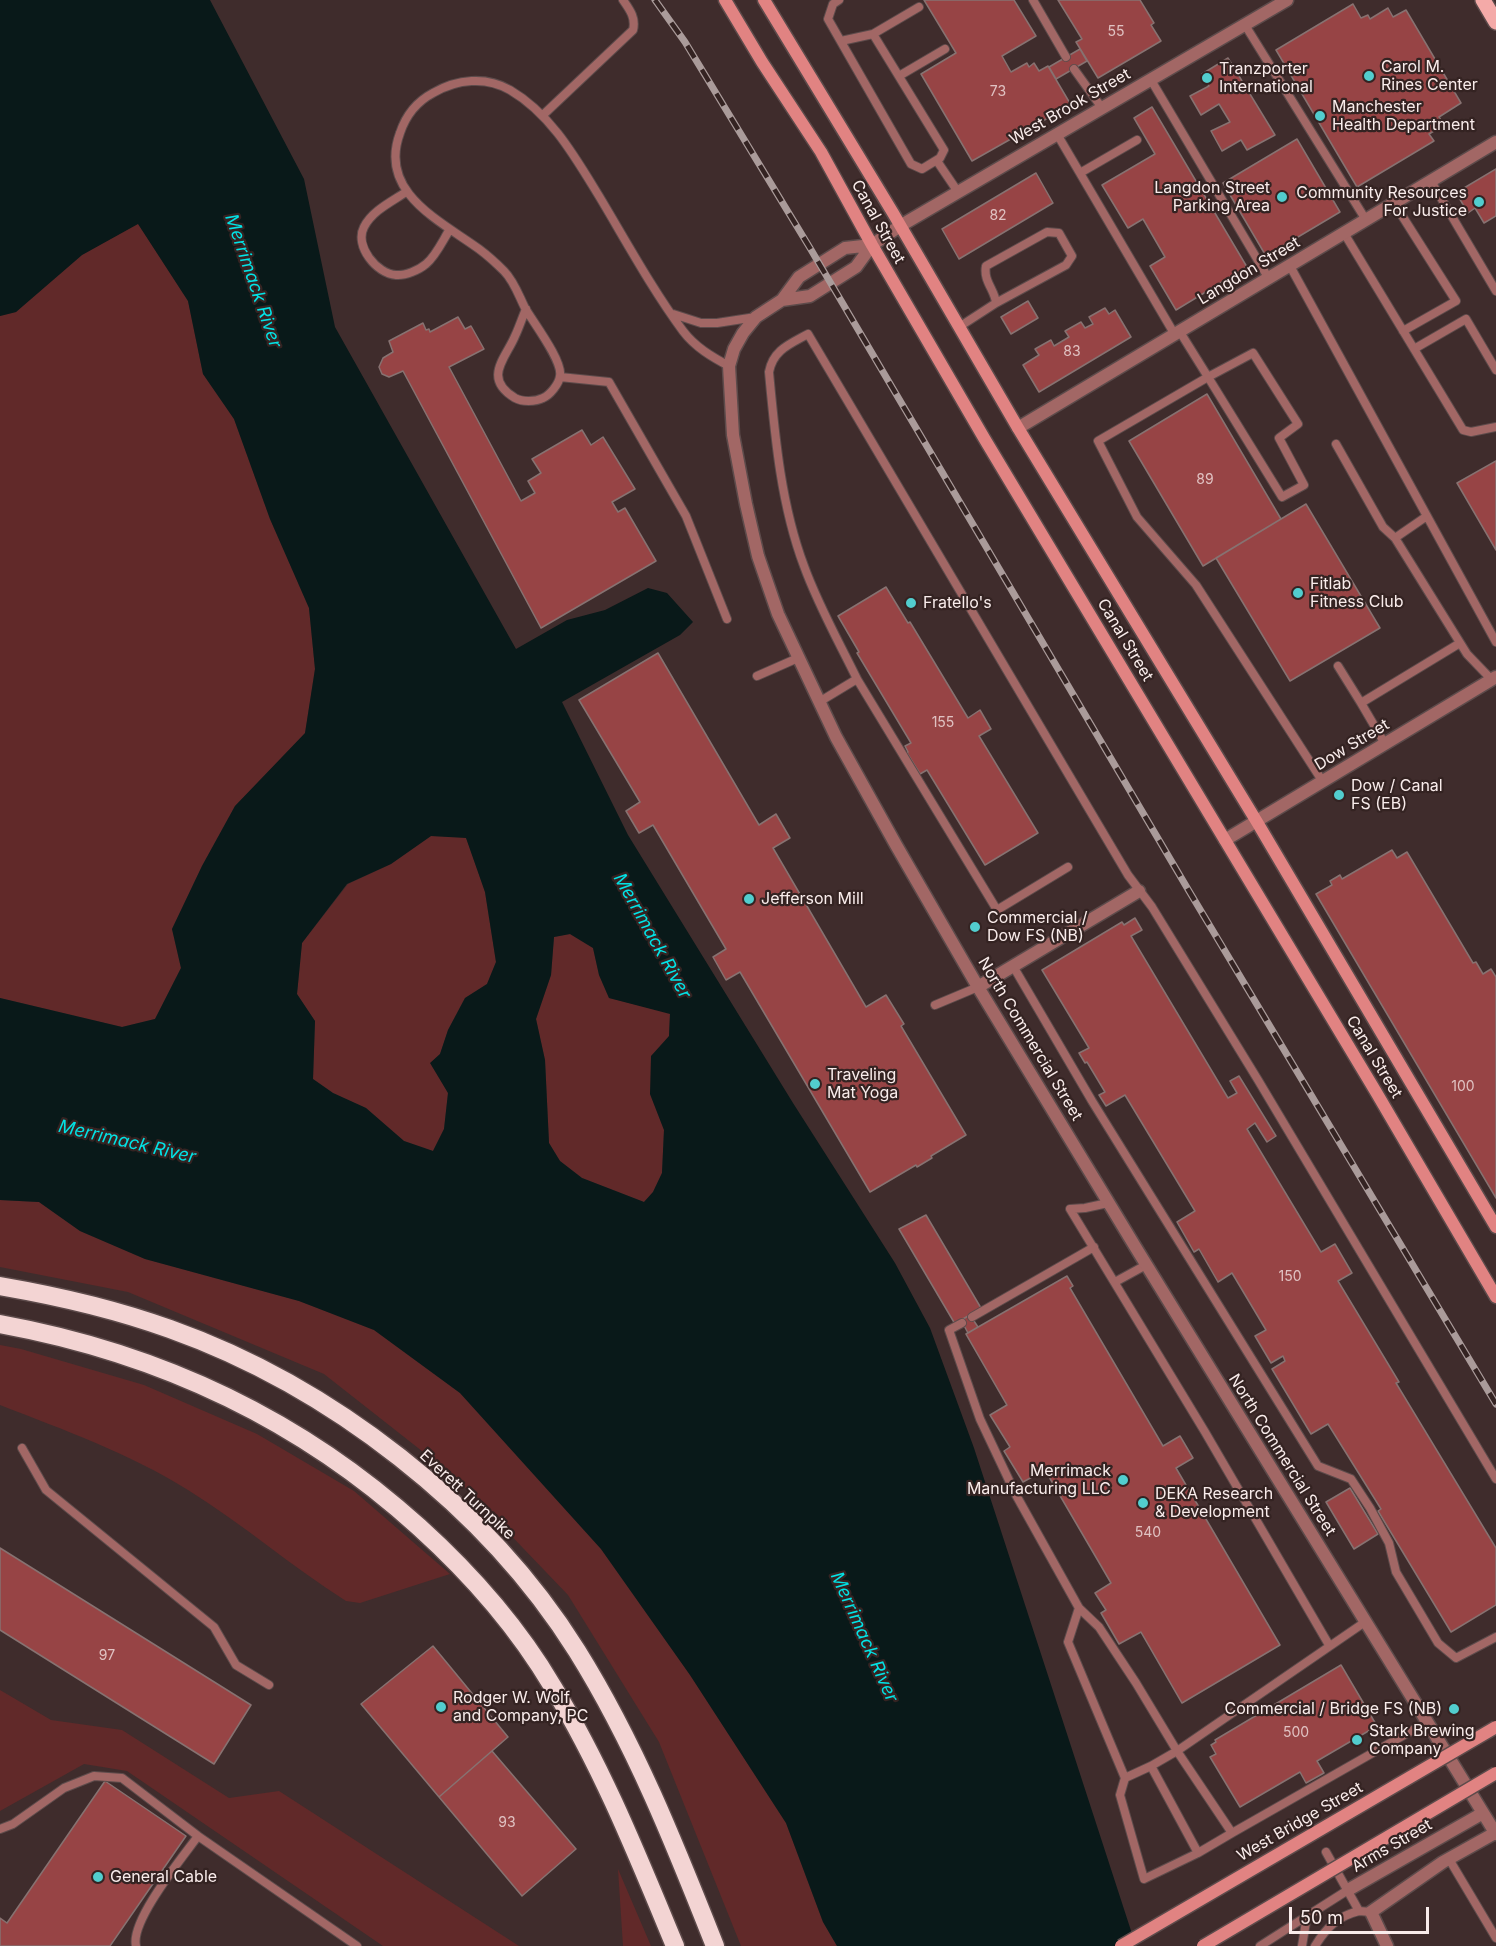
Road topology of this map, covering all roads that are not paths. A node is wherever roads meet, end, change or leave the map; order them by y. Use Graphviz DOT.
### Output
graph roads {
  1 [pos="623,0"];
  2 [pos="725,0"];
  3 [pos="764,0"];
  4 [pos="839,0"];
  5 [pos="1033,0"];
  6 [pos="1287,0"];
  7 [pos="1483,0"];
  8 [pos="1272,4"];
  9 [pos="919,7"];
  10 [pos="1496,22"];
  11 [pos="1245,25"];
  12 [pos="873,34"];
  13 [pos="841,41"];
  14 [pos="945,49"];
  15 [pos="1066,57"];
  16 [pos="1074,69"];
  17 [pos="898,76"];
  18 [pos="1151,80"];
  19 [pos="1102,108"];
  20 [pos="543,115"];
  21 [pos="1057,134"];
  22 [pos="1137,140"];
  23 [pos="1496,142"];
  24 [pos="937,160"];
  25 [pos="1080,173"];
  26 [pos="1431,181"];
  27 [pos="406,192"];
  28 [pos="958,192"];
  29 [pos="1394,203"];
  30 [pos="1366,220"];
  31 [pos="900,226"];
  32 [pos="450,229"];
  33 [pos="1344,233"];
  34 [pos="872,245"];
  35 [pos="1290,266"];
  36 [pos="1269,279"];
  37 [pos="1496,291"];
  38 [pos="782,300"];
  39 [pos="996,303"];
  40 [pos="526,309"];
  41 [pos="673,314"];
  42 [pos="756,316"];
  43 [pos="959,327"];
  44 [pos="1403,332"];
  45 [pos="1177,333"];
  46 [pos="1414,350"];
  47 [pos="729,366"];
  48 [pos="1496,370"];
  49 [pos="560,377"];
  50 [pos="1208,378"];
  51 [pos="1496,427"];
  52 [pos="1018,428"];
  53 [pos="1336,444"];
  54 [pos="1427,516"];
  55 [pos="1395,538"];
  56 [pos="727,619"];
  57 [pos="1496,642"];
  58 [pos="1461,644"];
  59 [pos="798,658"];
  60 [pos="1338,666"];
  61 [pos="757,676"];
  62 [pos="1494,678"];
  63 [pos="857,679"];
  64 [pos="819,702"];
  65 [pos="1361,703"];
  66 [pos="1385,744"];
  67 [pos="1323,782"];
  68 [pos="1257,822"];
  69 [pos="1225,840"];
  70 [pos="1068,867"];
  71 [pos="1139,891"];
  72 [pos="1013,966"];
  73 [pos="978,987"];
  74 [pos="935,1005"];
  75 [pos="1108,1203"];
  76 [pos="1496,1227"];
  77 [pos="1094,1247"];
  78 [pos="1146,1265"];
  79 [pos="1115,1282"];
  80 [pos="0,1286"];
  81 [pos="1496,1297"];
  82 [pos="972,1317"];
  83 [pos="962,1323"];
  84 [pos="0,1324"];
  85 [pos="22,1448"];
  86 [pos="1496,1479"];
  87 [pos="1079,1608"];
  88 [pos="1365,1622"];
  89 [pos="1496,1636"];
  90 [pos="1329,1645"];
  91 [pos="269,1685"];
  92 [pos="1430,1727"];
  93 [pos="1496,1727"];
  94 [pos="1177,1751"];
  95 [pos="1151,1766"];
  96 [pos="1496,1773"];
  97 [pos="1125,1778"];
  98 [pos="1483,1814"];
  99 [pos="0,1829"];
  100 [pos="1232,1833"];
  101 [pos="1496,1834"];
  102 [pos="198,1836"];
  103 [pos="1326,1851"];
  104 [pos="1198,1853"];
  105 [pos="1449,1859"];
  106 [pos="1348,1890"];
  107 [pos="1365,1911"];
  108 [pos="1307,1916"];
  109 [pos="1496,1938"];
  110 [pos="136,1946"];
  111 [pos="357,1946"];
  112 [pos="675,1946"];
  113 [pos="715,1946"];
  114 [pos="1121,1946"];
  115 [pos="1203,1946"];
  116 [pos="1260,1946"];
  117 [pos="1302,1946"];
  118 [pos="1314,1946"];
  119 [pos="1387,1946"];
  1 -- 20 [label="lane"];
  2 -- 34 [label="street, Canal Street"];
  3 -- 31 [label="street, Canal Street"];
  4 -- 13 [label="lane"];
  5 -- 15 [label="lane"];
  6 -- 8 [label="street, West Brook Street"];
  7 -- 10 [label="main road"];
  8 -- 11 [label="street, West Brook Street"];
  9 -- 12 [label="lane"];
  11 -- 18 [label="street, West Brook Street"];
  11 -- 30 [label="lane"];
  12 -- 13 [label="lane"];
  12 -- 17 [label="lane"];
  13 -- 24 [label="lane"];
  14 -- 17 [label="lane"];
  16 -- 19 [label="lane"];
  17 -- 24 [label="lane"];
  18 -- 19 [label="street, West Brook Street"];
  18 -- 36 [label="lane"];
  19 -- 21 [label="street, West Brook Street"];
  20 -- 27 [label="lane"];
  20 -- 41 [label="lane"];
  21 -- 25 [label="lane"];
  21 -- 28 [label="street, West Brook Street"];
  22 -- 25 [label="lane"];
  23 -- 26 [label="street, Langdon Street"];
  24 -- 28 [label="lane"];
  25 -- 45 [label="lane"];
  26 -- 29 [label="street, Langdon Street"];
  26 -- 37 [label="lane"];
  27 -- 32 [label="lane"];
  27 -- 32 [label="lane"];
  28 -- 31 [label="street, West Brook Street"];
  29 -- 30 [label="street, Langdon Street"];
  29 -- 44 [label="lane"];
  30 -- 33 [label="street, Langdon Street"];
  31 -- 34 [label="street, West Brook Street"];
  31 -- 43 [label="street, Canal Street"];
  32 -- 40 [label="lane"];
  33 -- 35 [label="street, Langdon Street"];
  33 -- 44 [label="lane"];
  34 -- 38 [label="street, North Commercial Street"];
  34 -- 38 [label="street, North Commercial Street"];
  34 -- 69 [label="street, Canal Street"];
  35 -- 36 [label="street, Langdon Street"];
  35 -- 54 [label="lane"];
  36 -- 45 [label="street, Langdon Street"];
  38 -- 42 [label="street, North Commercial Street"];
  39 -- 39 [label="lane"];
  39 -- 43 [label="lane"];
  40 -- 49 [label="lane"];
  40 -- 49 [label="lane"];
  41 -- 42 [label="lane"];
  41 -- 47 [label="lane"];
  42 -- 47 [label="street, North Commercial Street"];
  43 -- 52 [label="street, Canal Street"];
  44 -- 46 [label="lane"];
  45 -- 50 [label="lane"];
  45 -- 52 [label="street, Langdon Street"];
  46 -- 48 [label="lane"];
  46 -- 51 [label="lane"];
  47 -- 59 [label="street, North Commercial Street"];
  49 -- 56 [label="lane"];
  50 -- 50 [label="lane"];
  50 -- 67 [label="lane"];
  52 -- 68 [label="street, Canal Street"];
  53 -- 55 [label="lane"];
  54 -- 55 [label="lane"];
  54 -- 57 [label="lane"];
  55 -- 58 [label="lane"];
  58 -- 62 [label="lane"];
  58 -- 65 [label="lane"];
  59 -- 61 [label="lane"];
  59 -- 64 [label="street, North Commercial Street"];
  60 -- 65 [label="lane"];
  62 -- 66 [label="street, Dow Street"];
  63 -- 64 [label="lane"];
  63 -- 70 [label="lane"];
  63 -- 71 [label="lane"];
  64 -- 73 [label="street, North Commercial Street"];
  65 -- 66 [label="lane"];
  66 -- 67 [label="street, Dow Street"];
  67 -- 68 [label="street, Dow Street"];
  68 -- 69 [label="street, Dow Street"];
  68 -- 76 [label="street, Canal Street"];
  69 -- 81 [label="street, Canal Street"];
  71 -- 72 [label="street"];
  71 -- 86 [label="lane"];
  72 -- 73 [label="street"];
  72 -- 89 [label="lane"];
  73 -- 74 [label="lane"];
  73 -- 75 [label="street, North Commercial Street"];
  75 -- 77 [label="lane"];
  75 -- 78 [label="street, North Commercial Street"];
  77 -- 79 [label="lane"];
  77 -- 82 [label="lane"];
  78 -- 79 [label="lane"];
  78 -- 88 [label="street, North Commercial Street"];
  79 -- 90 [label="lane"];
  80 -- 113 [label="highway, Everett Turnpike"];
  83 -- 87 [label="lane"];
  84 -- 112 [label="highway"];
  85 -- 91 [label="lane"];
  87 -- 94 [label="lane"];
  87 -- 97 [label="lane"];
  88 -- 90 [label="lane"];
  88 -- 92 [label="street, North Commercial Street"];
  90 -- 94 [label="lane"];
  92 -- 98 [label="street, North Commercial Street"];
  92 -- 100 [label="lane"];
  93 -- 114 [label="street, West Bridge Street, bridge"];
  94 -- 95 [label="lane"];
  94 -- 100 [label="lane"];
  95 -- 97 [label="lane"];
  95 -- 104 [label="lane"];
  96 -- 115 [label="street, bridge"];
  97 -- 104 [label="lane"];
  98 -- 101 [label="street, North Commercial Street"];
  98 -- 106 [label="street, Arms Street"];
  99 -- 102 [label="lane"];
  100 -- 104 [label="lane"];
  101 -- 105 [label="street"];
  102 -- 110 [label="lane"];
  102 -- 111 [label="lane"];
  103 -- 106 [label="lane"];
  105 -- 107 [label="street"];
  105 -- 109 [label="lane"];
  106 -- 107 [label="lane, Arms Street"];
  106 -- 108 [label="lane"];
  107 -- 118 [label="lane"];
  107 -- 119 [label="street, Arms Street"];
  108 -- 116 [label="lane"];
  108 -- 117 [label="lane"];
}
